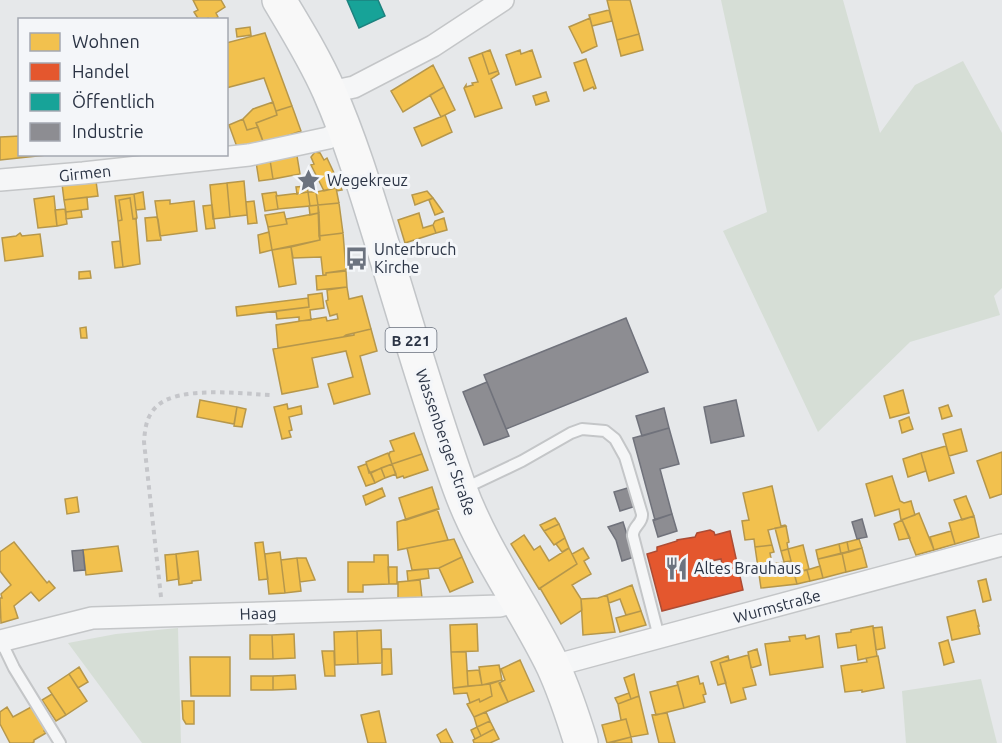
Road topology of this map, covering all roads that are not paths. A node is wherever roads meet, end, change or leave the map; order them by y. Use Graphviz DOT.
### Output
graph roads {
  1 [pos="279,0"];
  2 [pos="503,0"];
  3 [pos="330,92"];
  4 [pos="344,129"];
  5 [pos="0,180"];
  6 [pos="460,490"];
  7 [pos="1002,545"];
  8 [pos="517,601"];
  9 [pos="659,637"];
  10 [pos="0,641"];
  11 [pos="553,666"];
  12 [pos="60,743"];
  13 [pos="580,743"];
  1 -- 3 [label="main road, Wassenberger Straße / B 221"];
  2 -- 3 [label="street"];
  3 -- 4 [label="main road, Wassenberger Straße / B 221"];
  4 -- 5 [label="street, Girmen"];
  4 -- 6 [label="main road, Wassenberger Straße / B 221"];
  6 -- 8 [label="main road, Wassenberger Straße / B 221"];
  6 -- 9 [label="lane"];
  7 -- 9 [label="street, Wurmstraße"];
  8 -- 10 [label="street, Haag"];
  8 -- 11 [label="main road, Wassenberger Straße / B 221"];
  9 -- 11 [label="street, Wurmstraße"];
  10 -- 12 [label="lane"];
  11 -- 13 [label="main road, Wassenberger Straße / B 221"];
}
